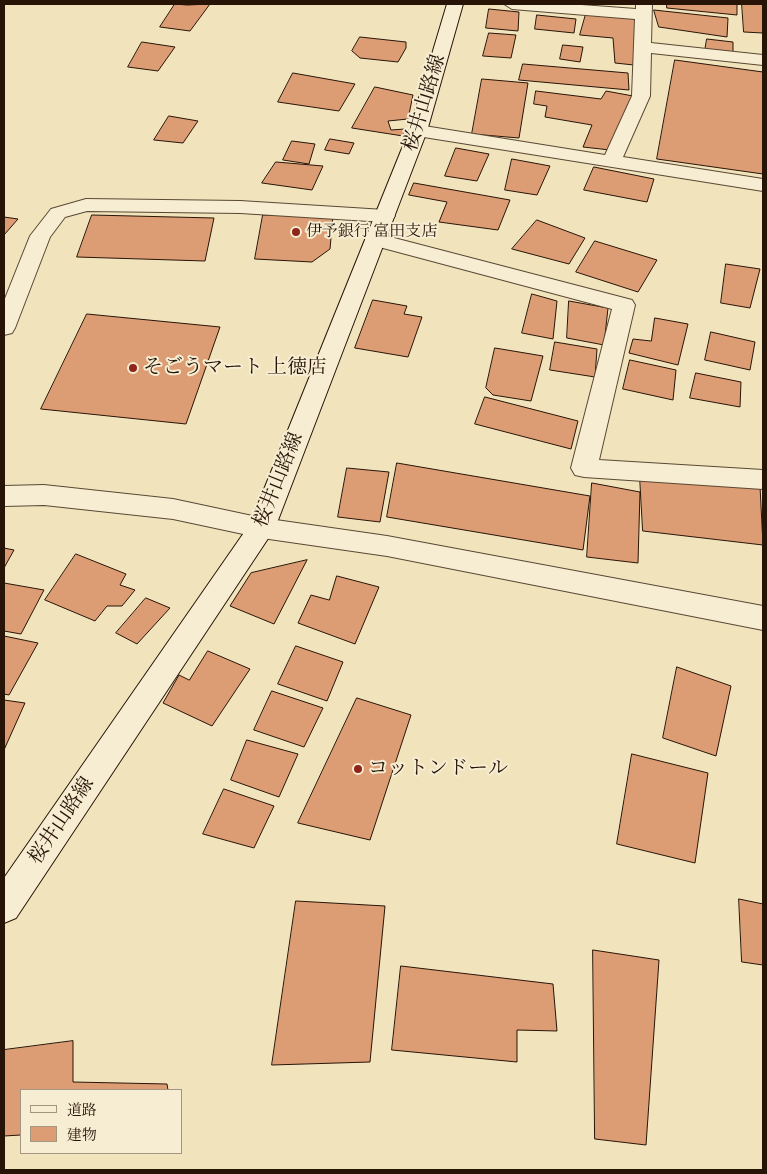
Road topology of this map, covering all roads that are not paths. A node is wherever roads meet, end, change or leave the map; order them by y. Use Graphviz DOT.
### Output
graph roads {
  1 [pos="455,4"];
  2 [pos="512,4"];
  3 [pos="643,10"];
  4 [pos="642,47"];
  5 [pos="763,60"];
  6 [pos="418,131"];
  7 [pos="612,161"];
  8 [pos="763,185"];
  9 [pos="380,227"];
  10 [pos="4,328"];
  11 [pos="763,480"];
  12 [pos="4,496"];
  13 [pos="262,528"];
  14 [pos="763,618"];
  15 [pos="4,906"];
  1 -- 6 [label="street, 桜井山路線"];
  2 -- 3 [label="street"];
  3 -- 4 [label="street"];
  4 -- 5 [label="street"];
  4 -- 7 [label="street"];
  6 -- 7 [label="street"];
  6 -- 9 [label="street, 桜井山路線"];
  7 -- 8 [label="street"];
  9 -- 10 [label="street"];
  9 -- 11 [label="street"];
  9 -- 13 [label="street, 桜井山路線"];
  12 -- 13 [label="street"];
  13 -- 14 [label="street"];
  13 -- 15 [label="street, 桜井山路線"];
}
